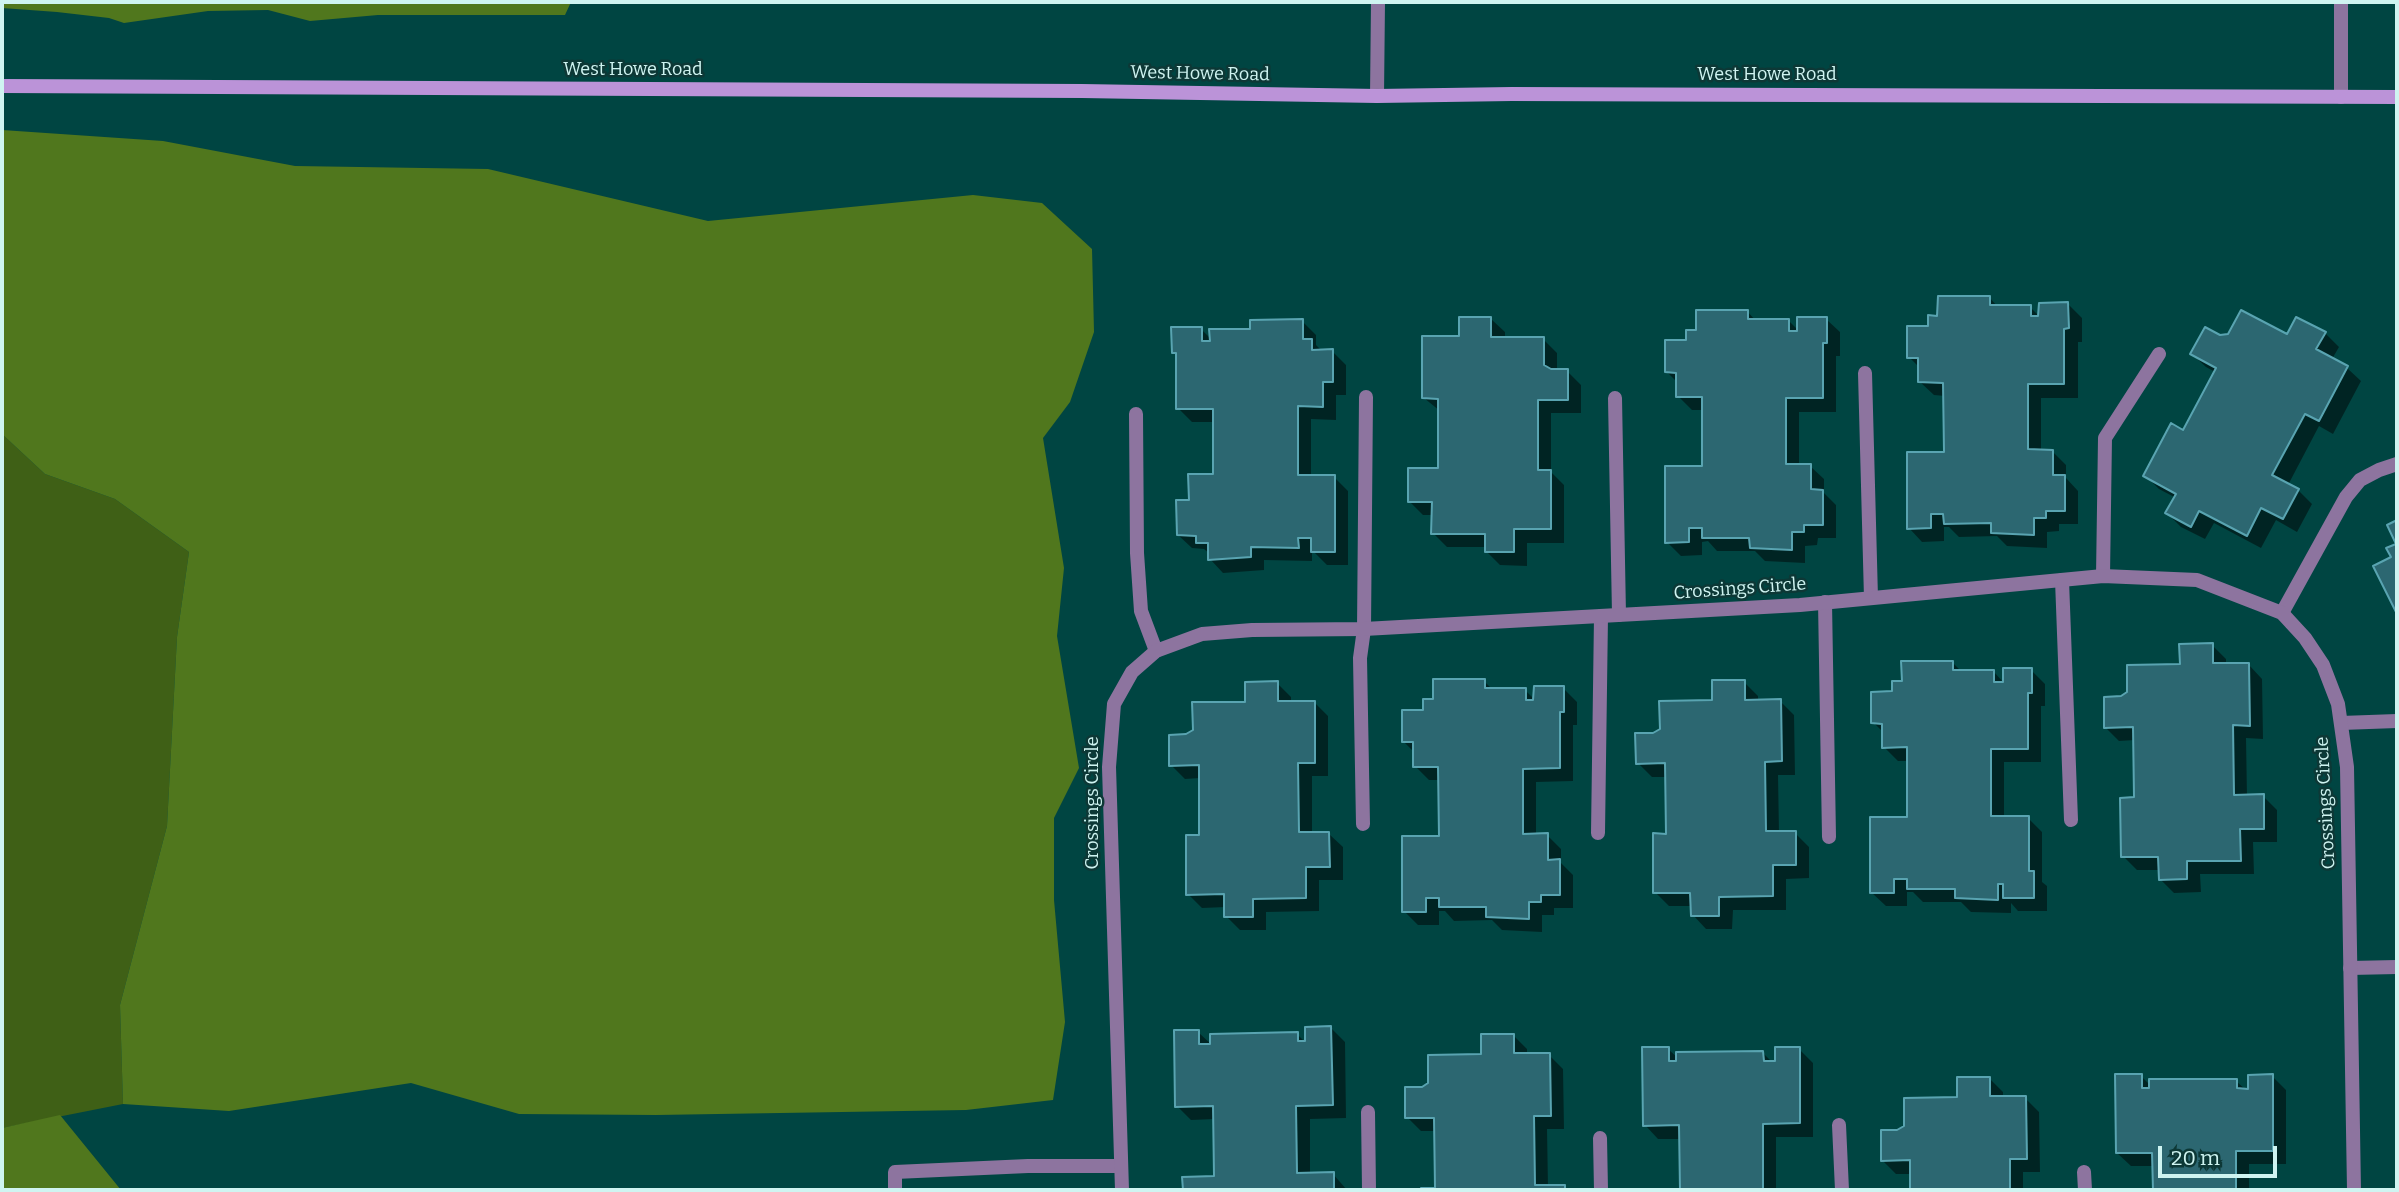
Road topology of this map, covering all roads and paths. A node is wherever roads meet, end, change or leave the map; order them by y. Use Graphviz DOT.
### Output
graph roads {
  1 [pos="1378,2"];
  2 [pos="2341,2"];
  3 [pos="2,86"];
  4 [pos="1377,96"];
  5 [pos="2341,97"];
  6 [pos="2397,97"];
  7 [pos="2159,355"];
  8 [pos="1865,373"];
  9 [pos="1366,397"];
  10 [pos="1615,398"];
  11 [pos="1136,414"];
  12 [pos="2397,464"];
  13 [pos="2103,576"];
  14 [pos="2062,580"];
  15 [pos="1871,597"];
  16 [pos="1825,602"];
  17 [pos="2282,613"];
  18 [pos="1619,615"];
  19 [pos="1601,616"];
  20 [pos="1364,629"];
  21 [pos="1156,651"];
  22 [pos="2397,721"];
  23 [pos="2341,723"];
  24 [pos="2071,820"];
  25 [pos="1363,824"];
  26 [pos="1598,833"];
  27 [pos="1829,837"];
  28 [pos="2397,967"];
  29 [pos="2350,968"];
  30 [pos="1368,1112"];
  31 [pos="1839,1125"];
  32 [pos="1600,1138"];
  33 [pos="1121,1166"];
  34 [pos="2084,1172"];
  35 [pos="895,1190"];
  36 [pos="1122,1190"];
  37 [pos="1369,1190"];
  38 [pos="1601,1190"];
  39 [pos="1842,1190"];
  40 [pos="2085,1190"];
  41 [pos="2354,1190"];
  1 -- 4 [label="street"];
  2 -- 5 [label="street"];
  3 -- 4 [label="main road, West Howe Road"];
  4 -- 5 [label="main road, West Howe Road"];
  5 -- 6 [label="main road, West Howe Road"];
  7 -- 13 [label="street"];
  8 -- 15 [label="street"];
  9 -- 20 [label="street"];
  10 -- 18 [label="street"];
  11 -- 21 [label="street"];
  12 -- 17 [label="street"];
  13 -- 14 [label="street, Crossings Circle"];
  13 -- 17 [label="street, Crossings Circle"];
  14 -- 15 [label="street, Crossings Circle"];
  14 -- 24 [label="street"];
  15 -- 16 [label="street, Crossings Circle"];
  16 -- 18 [label="street, Crossings Circle"];
  16 -- 27 [label="street"];
  17 -- 23 [label="street, Crossings Circle"];
  18 -- 19 [label="street, Crossings Circle"];
  19 -- 20 [label="street, Crossings Circle"];
  19 -- 26 [label="street"];
  20 -- 21 [label="street, Crossings Circle"];
  20 -- 25 [label="street"];
  21 -- 33 [label="street, Crossings Circle"];
  22 -- 23 [label="street"];
  23 -- 29 [label="street, Crossings Circle"];
  28 -- 29 [label="street"];
  29 -- 41 [label="street, Crossings Circle"];
  30 -- 37 [label="street"];
  31 -- 39 [label="street"];
  32 -- 38 [label="street"];
  33 -- 35 [label="street"];
  33 -- 36 [label="street, Crossings Circle"];
  34 -- 40 [label="street"];
}
